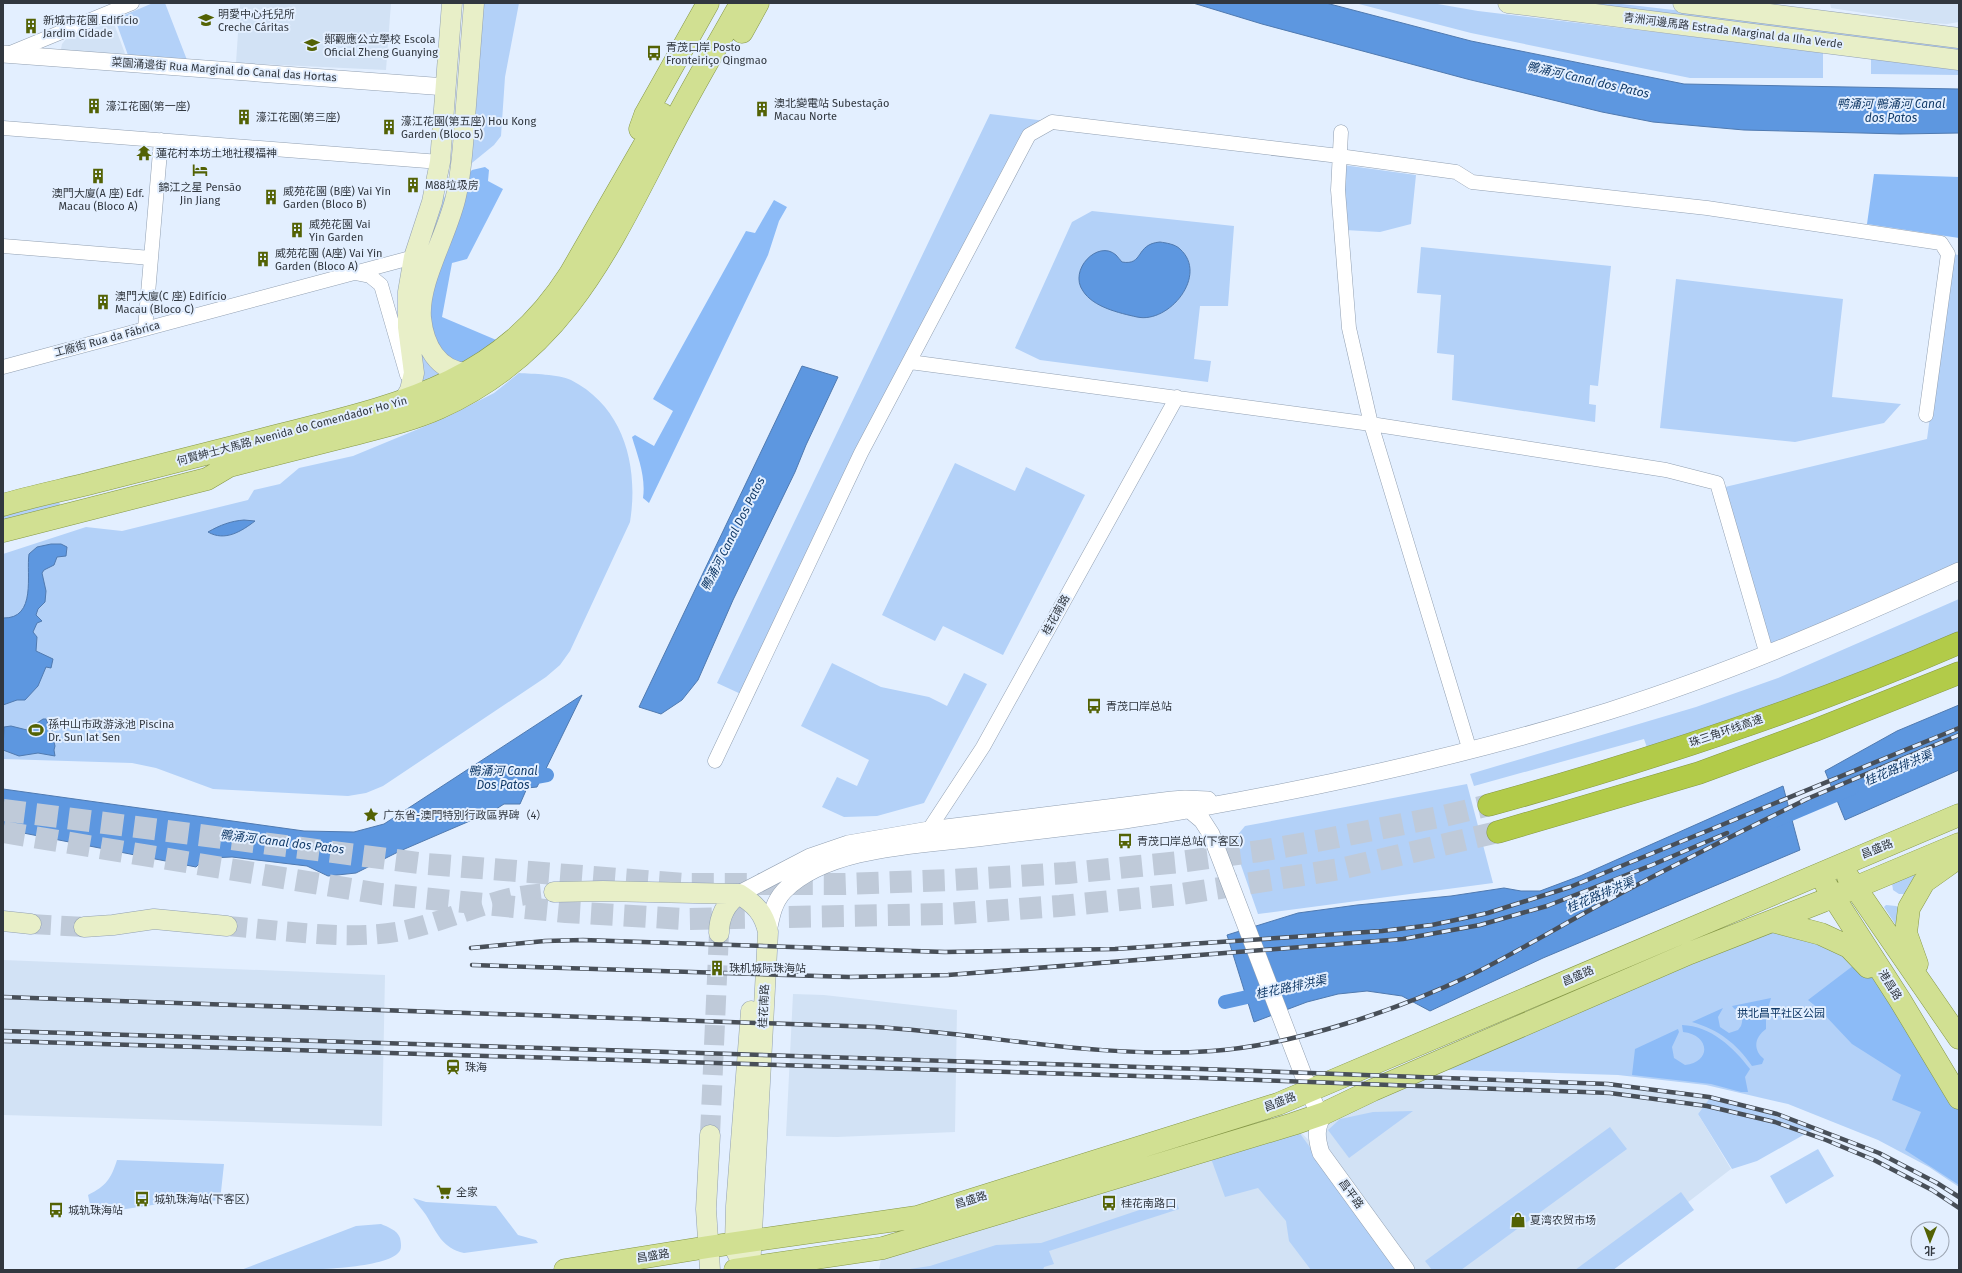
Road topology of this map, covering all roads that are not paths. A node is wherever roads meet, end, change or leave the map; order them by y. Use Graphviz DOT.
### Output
graph roads {
  1 [pos="132,3"];
  2 [pos="452,3"];
  3 [pos="466,3"];
  4 [pos="474,3"];
  5 [pos="708,3"];
  6 [pos="725,3"];
  7 [pos="741,3"];
  8 [pos="758,3"];
  9 [pos="1508,3"];
  10 [pos="1683,3"];
  11 [pos="1959,38"];
  12 [pos="5,54"];
  13 [pos="1959,60"];
  14 [pos="446,87"];
  15 [pos="670,116"];
  16 [pos="3,128"];
  17 [pos="1341,132"];
  18 [pos="161,140"];
  19 [pos="1339,156"];
  20 [pos="440,162"];
  21 [pos="623,202"];
  22 [pos="454,207"];
  23 [pos="3,246"];
  24 [pos="414,257"];
  25 [pos="151,258"];
  26 [pos="350,274"];
  27 [pos="145,329"];
  28 [pos="910,362"];
  29 [pos="3,367"];
  30 [pos="466,373"];
  31 [pos="407,396"];
  32 [pos="1177,397"];
  33 [pos="1926,415"];
  34 [pos="1371,424"];
  35 [pos="229,466"];
  36 [pos="4,509"];
  37 [pos="71,513"];
  38 [pos="3,531"];
  39 [pos="3,537"];
  40 [pos="1959,571"];
  41 [pos="1959,643"];
  42 [pos="1767,655"];
  43 [pos="1959,673"];
  44 [pos="1470,751"];
  45 [pos="715,761"];
  46 [pos="1232,802"];
  47 [pos="1188,805"];
  48 [pos="1489,805"];
  49 [pos="1959,815"];
  50 [pos="929,830"];
  51 [pos="1498,832"];
  52 [pos="1211,834"];
  53 [pos="1959,844"];
  54 [pos="918,845"];
  55 [pos="1959,857"];
  56 [pos="1839,865"];
  57 [pos="1818,874"];
  58 [pos="1855,888"];
  59 [pos="554,892"];
  60 [pos="700,893"];
  61 [pos="739,894"];
  62 [pos="1834,897"];
  63 [pos="3,921"];
  64 [pos="1772,921"];
  65 [pos="31,924"];
  66 [pos="227,926"];
  67 [pos="84,928"];
  68 [pos="768,932"];
  69 [pos="1924,986"];
  70 [pos="1900,1000"];
  71 [pos="1959,1038"];
  72 [pos="1299,1064"];
  73 [pos="1959,1098"];
  74 [pos="1286,1100"];
  75 [pos="1314,1105"];
  76 [pos="1272,1130"];
  77 [pos="710,1136"];
  78 [pos="1321,1153"];
  79 [pos="744,1242"];
  80 [pos="708,1247"];
  81 [pos="745,1269"];
  82 [pos="565,1270"];
  83 [pos="710,1270"];
  84 [pos="1406,1270"];
  1 -- 12 [label="street"];
  2 -- 14 [label="main road"];
  3 -- 14 [label="main road"];
  4 -- 22 [label="main road"];
  5 -- 21 [label="main road, 何賢紳士大馬路 Avenida do Comendador Ho Yin"];
  6 -- 15 [label="main road"];
  7 -- 15 [label="main road"];
  8 -- 21 [label="main road, 何賢紳士大馬路 Avenida do Comendador Ho Yin"];
  9 -- 13 [label="main road, 青洲河邊馬路 Estrada Marginal da Ilha Verde"];
  10 -- 11 [label="main road, 青洲河邊馬路 Estrada Marginal da Ilha Verde"];
  12 -- 14 [label="street, 菜園涌邊街 Rua Marginal do Canal das Hortas"];
  14 -- 20 [label="main road"];
  15 -- 21 [label="main road, 何賢紳士大馬路 Avenida do Comendador Ho Yin"];
  16 -- 18 [label="street"];
  17 -- 19 [label="street"];
  18 -- 20 [label="street"];
  18 -- 25 [label="street"];
  19 -- 28 [label="street"];
  19 -- 33 [label="street"];
  19 -- 34 [label="street"];
  20 -- 22 [label="main road"];
  20 -- 24 [label="main road"];
  21 -- 30 [label="main road, 何賢紳士大馬路 Avenida do Comendador Ho Yin"];
  21 -- 35 [label="main road, 何賢紳士大馬路 Avenida do Comendador Ho Yin"];
  22 -- 30 [label="main road"];
  23 -- 25 [label="street"];
  24 -- 26 [label="street, 工廠街 Rua da Fábrica"];
  24 -- 31 [label="main road"];
  25 -- 27 [label="street"];
  26 -- 27 [label="street, 工廠街 Rua da Fábrica"];
  26 -- 31 [label="street, 工廠街 Rua da Fábrica"];
  27 -- 29 [label="street, 工廠街 Rua da Fábrica"];
  28 -- 32 [label="street"];
  28 -- 45 [label="street"];
  30 -- 31 [label="main road, 何賢紳士大馬路 Avenida do Comendador Ho Yin"];
  31 -- 36 [label="main road, 何賢紳士大馬路 Avenida do Comendador Ho Yin"];
  32 -- 34 [label="street"];
  32 -- 50 [label="street, 桂花南路"];
  34 -- 42 [label="street"];
  34 -- 44 [label="street"];
  35 -- 36 [label="main road"];
  35 -- 37 [label="main road, 何賢紳士大馬路 Avenida do Comendador Ho Yin"];
  37 -- 38 [label="main road, 何賢紳士大馬路 Avenida do Comendador Ho Yin"];
  37 -- 39 [label="main road"];
  40 -- 42 [label="street"];
  41 -- 48 [label="highway, 珠三角环线高速"];
  42 -- 44 [label="street"];
  43 -- 51 [label="highway"];
  44 -- 46 [label="street"];
  46 -- 47 [label="street"];
  46 -- 52 [label="street"];
  47 -- 50 [label="street"];
  47 -- 52 [label="street"];
  47 -- 54 [label="street, 桂花南路"];
  49 -- 56 [label="main road, 昌盛路"];
  50 -- 54 [label="street, 桂花南路"];
  50 -- 61 [label="street"];
  52 -- 72 [label="street"];
  53 -- 58 [label="main road, 昌盛路"];
  54 -- 68 [label="street, 桂花南路"];
  55 -- 69 [label="main road"];
  56 -- 57 [label="main road, 昌盛路"];
  56 -- 58 [label="main road"];
  57 -- 62 [label="main road, 港昌路"];
  57 -- 75 [label="main road, 昌盛路"];
  58 -- 62 [label="main road, 昌盛路"];
  58 -- 69 [label="main road"];
  59 -- 60 [label="main road"];
  60 -- 61 [label="main road"];
  60 -- 61 [label="main road"];
  61 -- 68 [label="main road"];
  61 -- 79 [label="main road"];
  62 -- 64 [label="main road, 昌盛路"];
  62 -- 70 [label="main road, 港昌路"];
  63 -- 65 [label="main road"];
  64 -- 70 [label="main road"];
  64 -- 75 [label="main road, 昌盛路"];
  66 -- 67 [label="main road"];
  68 -- 79 [label="main road, 桂花南路"];
  69 -- 71 [label="main road"];
  70 -- 73 [label="main road, 港昌路"];
  72 -- 74 [label="street"];
  72 -- 75 [label="street"];
  74 -- 75 [label="main road, 昌盛路"];
  74 -- 79 [label="main road, 昌盛路"];
  75 -- 76 [label="main road, 昌盛路"];
  75 -- 78 [label="street, 昌平路"];
  76 -- 78 [label="street"];
  76 -- 81 [label="main road, 昌盛路"];
  77 -- 80 [label="main road"];
  78 -- 84 [label="street, 昌平路"];
  79 -- 80 [label="main road, 昌盛路"];
  79 -- 81 [label="main road, 桂花南路"];
  80 -- 82 [label="main road, 昌盛路"];
  80 -- 83 [label="main road"];
}
